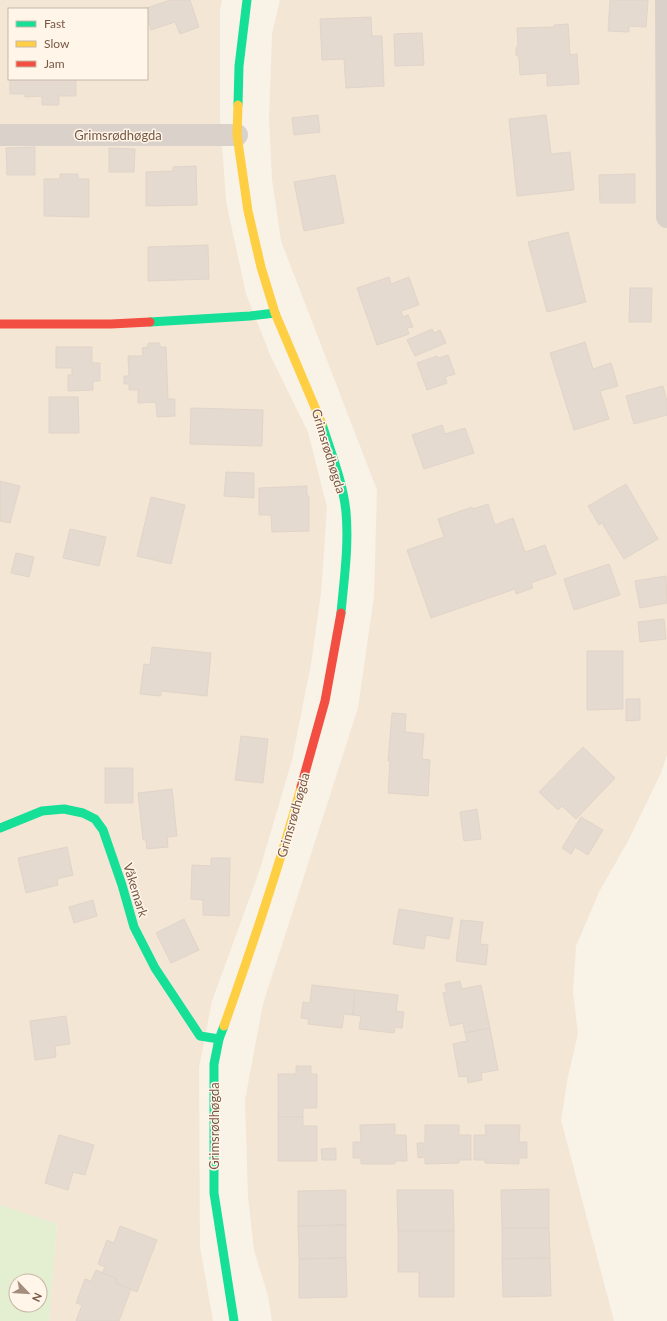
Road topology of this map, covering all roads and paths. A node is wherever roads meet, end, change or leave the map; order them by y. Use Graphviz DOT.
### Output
graph roads {
  1 [pos="247,0"];
  2 [pos="666,0"];
  3 [pos="0,135"];
  4 [pos="237,135"];
  5 [pos="667,217"];
  6 [pos="275,313"];
  7 [pos="0,324"];
  8 [pos="0,828"];
  9 [pos="219,1039"];
  10 [pos="234,1321"];
  1 -- 4 [label="main road, Grimsrødhøgda"];
  2 -- 5 [label="street"];
  3 -- 4 [label="street, Grimsrødhøgda"];
  4 -- 6 [label="main road, Grimsrødhøgda"];
  6 -- 7 [label="main road"];
  6 -- 9 [label="main road, Grimsrødhøgda"];
  8 -- 9 [label="main road, Våkemark"];
  9 -- 10 [label="main road, Grimsrødhøgda"];
}
